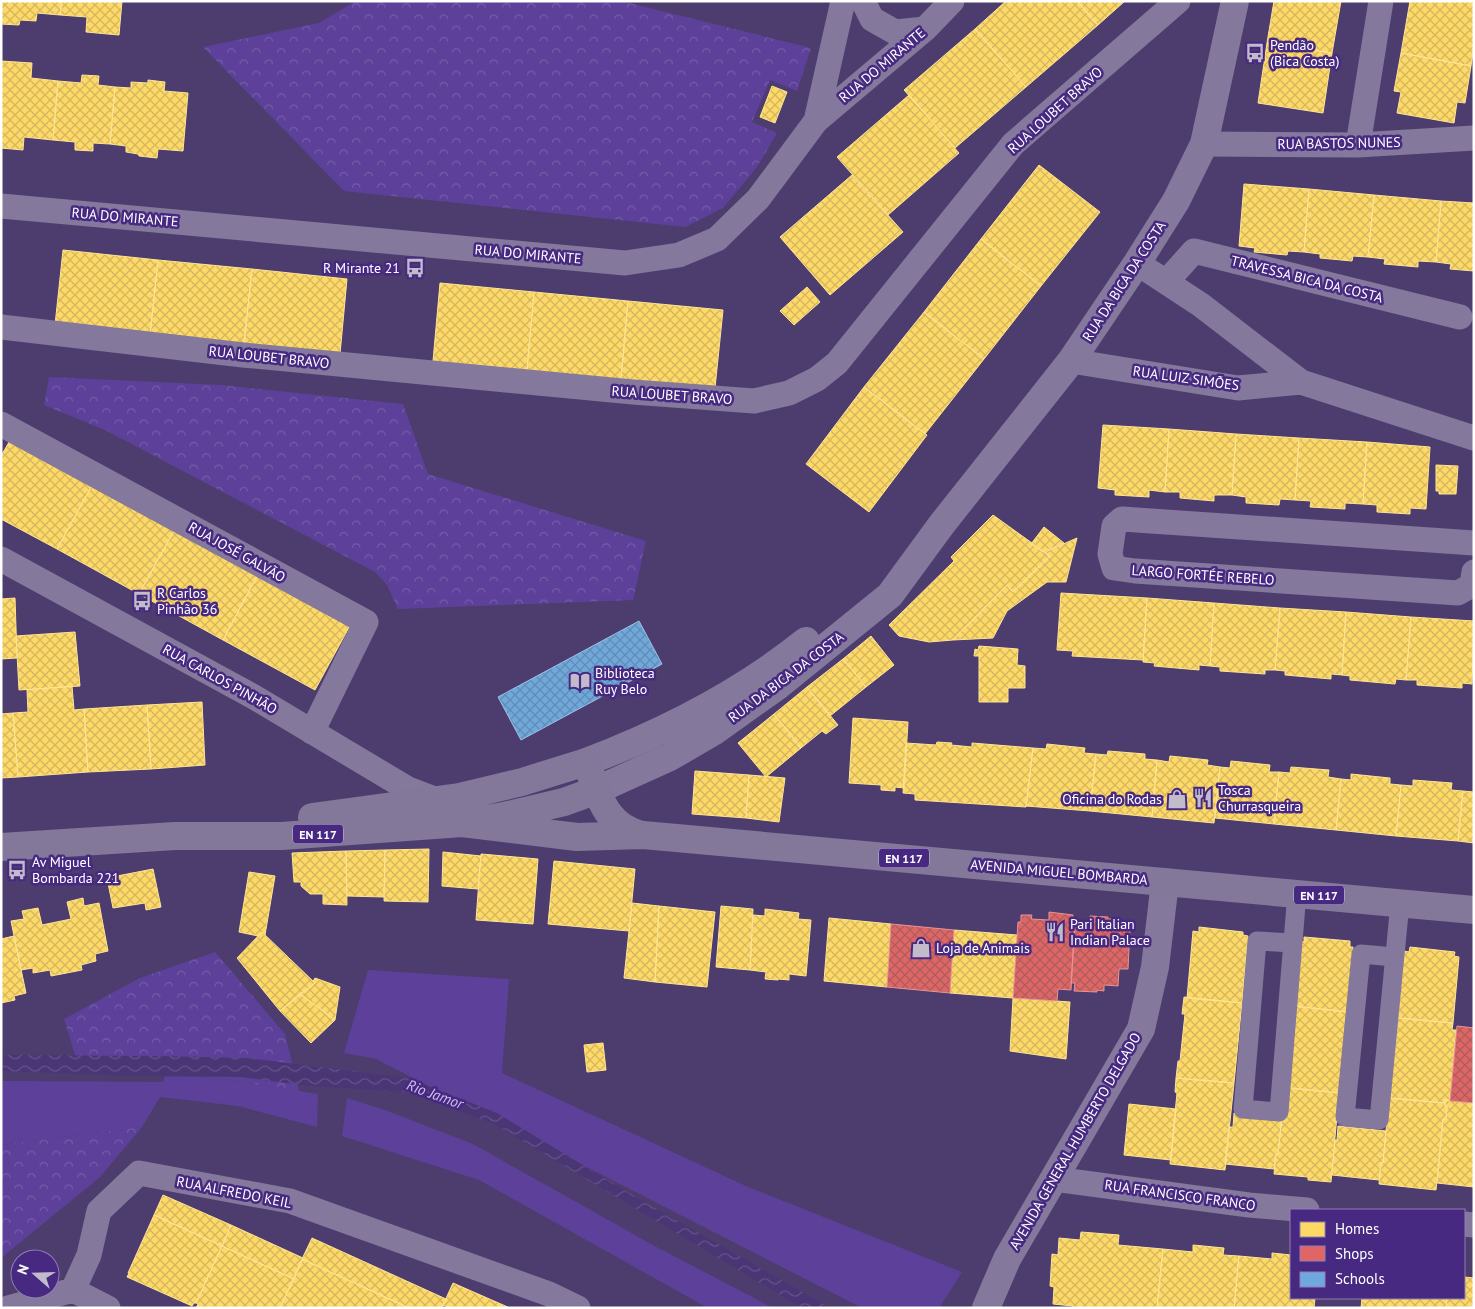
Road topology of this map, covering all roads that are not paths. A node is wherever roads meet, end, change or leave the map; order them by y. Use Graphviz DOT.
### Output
graph roads {
  1 [pos="843,1"];
  2 [pos="863,1"];
  3 [pos="952,1"];
  4 [pos="1178,1"];
  5 [pos="1234,1"];
  6 [pos="1381,1"];
  7 [pos="925,29"];
  8 [pos="816,121"];
  9 [pos="1474,138"];
  10 [pos="1204,144"];
  11 [pos="1358,145"];
  12 [pos="1,206"];
  13 [pos="1137,263"];
  14 [pos="1166,282"];
  15 [pos="1460,317"];
  16 [pos="1,327"];
  17 [pos="1260,352"];
  18 [pos="1071,361"];
  19 [pos="1301,382"];
  20 [pos="1238,388"];
  21 [pos="1,424"];
  22 [pos="1474,438"];
  23 [pos="942,524"];
  24 [pos="1474,543"];
  25 [pos="1,559"];
  26 [pos="1474,572"];
  27 [pos="312,732"];
  28 [pos="586,762"];
  29 [pos="597,790"];
  30 [pos="437,800"];
  31 [pos="462,823"];
  32 [pos="643,835"];
  33 [pos="175,836"];
  34 [pos="1,846"];
  35 [pos="1165,882"];
  36 [pos="1297,893"];
  37 [pos="1400,903"];
  38 [pos="1474,910"];
  39 [pos="1293,943"];
  40 [pos="1394,957"];
  41 [pos="1054,1179"];
  42 [pos="1295,1209"];
  43 [pos="73,1290"];
  44 [pos="8,1308"];
  45 [pos="108,1308"];
  46 [pos="578,1308"];
  47 [pos="986,1308"];
  1 -- 8 [label="street"];
  2 -- 7 [label="street"];
  3 -- 7 [label="street, RUA DO MIRANTE"];
  4 -- 16 [label="street, RUA LOUBET BRAVO"];
  5 -- 10 [label="street, RUA DA BICA DA COSTA"];
  6 -- 11 [label="street"];
  7 -- 8 [label="street, RUA DO MIRANTE"];
  8 -- 12 [label="street, RUA DO MIRANTE"];
  9 -- 11 [label="street, RUA BASTOS NUNES"];
  10 -- 11 [label="street, RUA BASTOS NUNES"];
  10 -- 13 [label="street, RUA DA BICA DA COSTA"];
  13 -- 14 [label="street, RUA LUIZ SIMÕES"];
  13 -- 18 [label="street, RUA DA BICA DA COSTA"];
  14 -- 15 [label="street, TRAVESSA BICA DA COSTA"];
  14 -- 17 [label="street, RUA LUIZ SIMÕES"];
  17 -- 19 [label="street, RUA LUIZ SIMÕES"];
  17 -- 20 [label="street"];
  18 -- 20 [label="street, RUA LUIZ SIMÕES"];
  18 -- 23 [label="street, RUA DA BICA DA COSTA"];
  19 -- 20 [label="street, RUA LUIZ SIMÕES"];
  19 -- 22 [label="street, RUA LUIZ SIMÕES"];
  21 -- 27 [label="street, RUA JOSÉ GALVÃO"];
  23 -- 28 [label="street, RUA DA BICA DA COSTA"];
  23 -- 29 [label="street, RUA DA BICA DA COSTA"];
  24 -- 26 [label="street, LARGO FORTÉE REBELO"];
  25 -- 27 [label="street, RUA CARLOS PINHÃO"];
  27 -- 30 [label="street, RUA CARLOS PINHÃO"];
  28 -- 29 [label="main road, AVENIDA MIGUEL BOMBARDA / EN 117"];
  28 -- 30 [label="main road, AVENIDA MIGUEL BOMBARDA / EN 117"];
  29 -- 31 [label="main road, AVENIDA MIGUEL BOMBARDA / EN 117"];
  29 -- 32 [label="main road, AVENIDA MIGUEL BOMBARDA / EN 117"];
  30 -- 33 [label="main road, AVENIDA MIGUEL BOMBARDA / EN 117"];
  31 -- 32 [label="main road, AVENIDA MIGUEL BOMBARDA / EN 117"];
  31 -- 33 [label="main road, AVENIDA MIGUEL BOMBARDA / EN 117"];
  32 -- 35 [label="main road, AVENIDA MIGUEL BOMBARDA / EN 117"];
  33 -- 34 [label="main road, AVENIDA MIGUEL BOMBARDA / EN 117"];
  35 -- 36 [label="main road, AVENIDA MIGUEL BOMBARDA / EN 117"];
  35 -- 41 [label="street, AVENIDA GENERAL HUMBERTO DELGADO"];
  36 -- 37 [label="main road, AVENIDA MIGUEL BOMBARDA / EN 117"];
  36 -- 39 [label="street"];
  37 -- 38 [label="main road, AVENIDA MIGUEL BOMBARDA / EN 117"];
  37 -- 40 [label="street"];
  39 -- 39 [label="street"];
  40 -- 40 [label="street"];
  41 -- 42 [label="street, RUA FRANCISCO FRANCO"];
  41 -- 47 [label="street, AVENIDA GENERAL HUMBERTO DELGADO"];
  43 -- 44 [label="street"];
  43 -- 45 [label="street"];
  43 -- 46 [label="street, RUA ALFREDO KEIL"];
}
